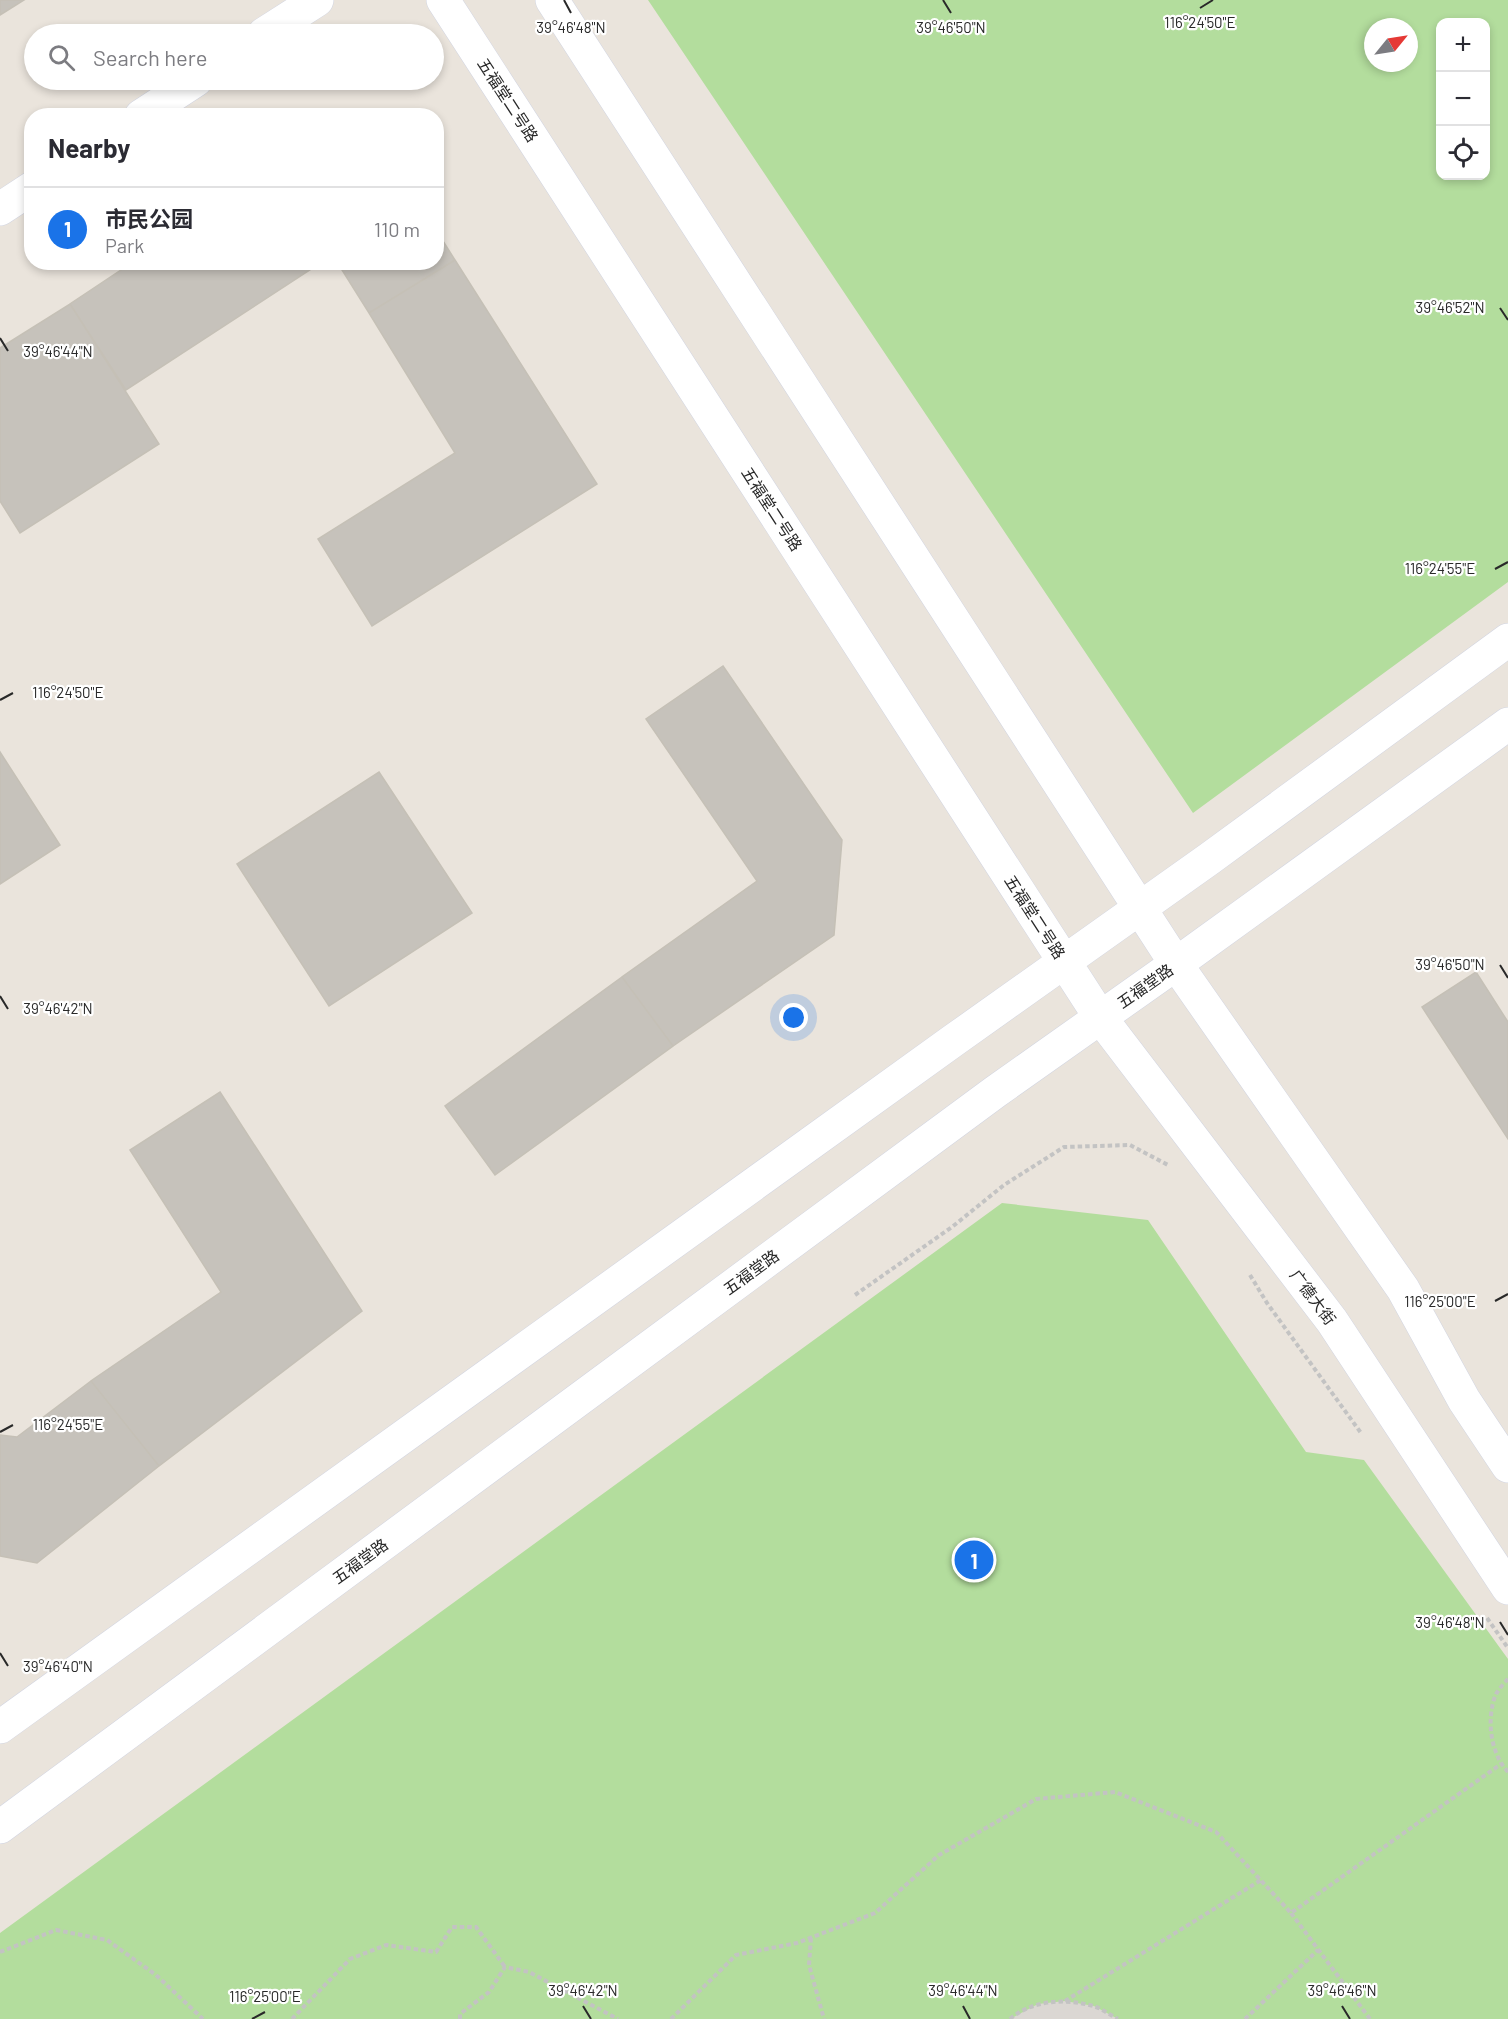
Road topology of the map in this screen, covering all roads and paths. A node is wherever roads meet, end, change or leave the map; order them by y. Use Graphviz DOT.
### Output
graph roads {
  1 [pos="317,0"];
  2 [pos="443,0"];
  3 [pos="552,0"];
  4 [pos="280,24"];
  5 [pos="181,90"];
  6 [pos="153,108"];
  7 [pos="24,193"];
  8 [pos="0,209"];
  9 [pos="1508,640"];
  10 [pos="1508,724"];
  11 [pos="1140,908"];
  12 [pos="1064,961"];
  13 [pos="1176,964"];
  14 [pos="1100,1017"];
  15 [pos="1175,1168"];
  16 [pos="1248,1273"];
  17 [pos="855,1296"];
  18 [pos="1367,1442"];
  19 [pos="1508,1466"];
  20 [pos="1508,1588"];
  21 [pos="1481,1609"];
  22 [pos="1508,1648"];
  23 [pos="1508,1679"];
  24 [pos="0,1728"];
  25 [pos="1501,1764"];
  26 [pos="1508,1772"];
  27 [pos="0,1827"];
  28 [pos="1261,1880"];
  29 [pos="1291,1913"];
  30 [pos="811,1938"];
  31 [pos="1318,1950"];
  32 [pos="0,1952"];
  33 [pos="505,1966"];
  34 [pos="1065,2001"];
  35 [pos="203,2019"];
  36 [pos="292,2019"];
  37 [pos="460,2019"];
  38 [pos="618,2019"];
  39 [pos="671,2019"];
  40 [pos="824,2019"];
  41 [pos="1010,2019"];
  42 [pos="1118,2019"];
  43 [pos="1245,2019"];
  44 [pos="1370,2019"];
  1 -- 4 [label="main road"];
  2 -- 12 [label="main road, 五福堂二号路"];
  3 -- 11 [label="main road"];
  5 -- 6 [label="main road"];
  7 -- 8 [label="main road"];
  9 -- 11 [label="main road"];
  10 -- 13 [label="main road, 五福堂路"];
  11 -- 12 [label="main road"];
  11 -- 13 [label="main road"];
  12 -- 14 [label="main road, 五福堂二号路"];
  12 -- 24 [label="main road"];
  13 -- 14 [label="main road, 五福堂路"];
  13 -- 19 [label="main road"];
  14 -- 20 [label="main road, 广德大街"];
  14 -- 27 [label="main road, 五福堂路"];
  15 -- 17 [label="path"];
  16 -- 18 [label="path"];
  21 -- 22 [label="path"];
  23 -- 25 [label="path"];
  25 -- 26 [label="path"];
  25 -- 29 [label="path"];
  28 -- 29 [label="path"];
  28 -- 30 [label="path"];
  28 -- 34 [label="path"];
  29 -- 31 [label="path"];
  30 -- 39 [label="path"];
  30 -- 40 [label="path"];
  31 -- 43 [label="path"];
  31 -- 44 [label="path"];
  32 -- 35 [label="path"];
  33 -- 36 [label="path"];
  33 -- 37 [label="path"];
  33 -- 38 [label="path"];
  34 -- 41 [label="path"];
  34 -- 42 [label="path"];
}
